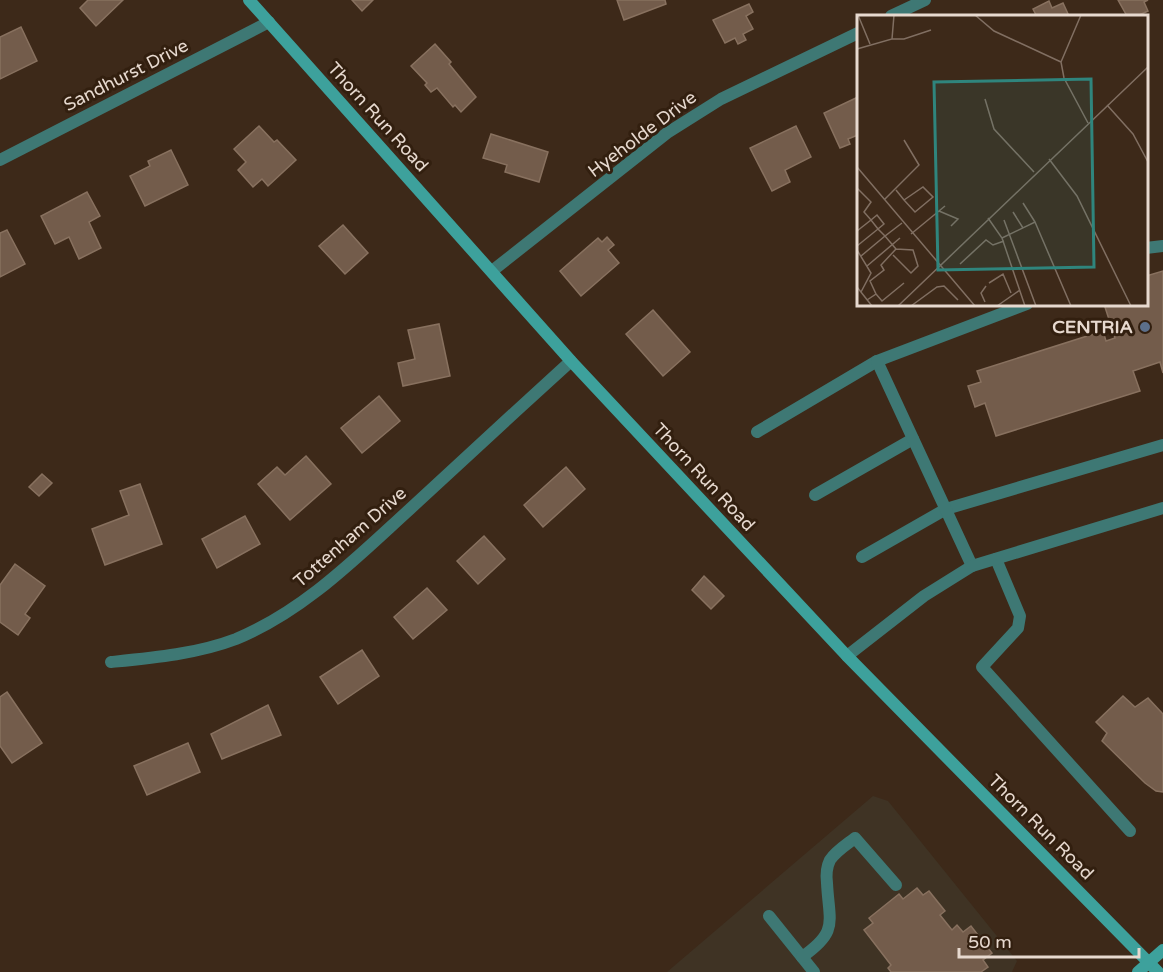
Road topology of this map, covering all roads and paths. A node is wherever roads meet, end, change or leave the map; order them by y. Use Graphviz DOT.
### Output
graph roads {
  1 [pos="249,0"];
  2 [pos="925,0"];
  3 [pos="893,15"];
  4 [pos="269,22"];
  5 [pos="857,33"];
  6 [pos="0,160"];
  7 [pos="1163,246"];
  8 [pos="1148,248"];
  9 [pos="492,271"];
  10 [pos="1022,306"];
  11 [pos="571,361"];
  12 [pos="877,361"];
  13 [pos="757,432"];
  14 [pos="913,439"];
  15 [pos="1163,445"];
  16 [pos="815,495"];
  17 [pos="1163,508"];
  18 [pos="946,509"];
  19 [pos="862,557"];
  20 [pos="996,559"];
  21 [pos="972,566"];
  22 [pos="847,656"];
  23 [pos="111,662"];
  24 [pos="1130,831"];
  25 [pos="896,885"];
  26 [pos="769,916"];
  27 [pos="1163,950"];
  28 [pos="802,957"];
  29 [pos="1154,967"];
  30 [pos="814,972"];
  31 [pos="1138,972"];
  1 -- 4 [label="street, Thorn Run Road"];
  2 -- 3 [label="street"];
  4 -- 6 [label="street, Sandhurst Drive"];
  4 -- 9 [label="street, Thorn Run Road"];
  5 -- 9 [label="street, Hyeholde Drive"];
  7 -- 8 [label="street"];
  9 -- 11 [label="street, Thorn Run Road"];
  10 -- 12 [label="street"];
  11 -- 22 [label="street, Thorn Run Road"];
  11 -- 23 [label="street, Tottenham Drive"];
  12 -- 13 [label="street"];
  12 -- 14 [label="street"];
  14 -- 16 [label="street"];
  14 -- 18 [label="street"];
  15 -- 18 [label="street"];
  17 -- 20 [label="street"];
  18 -- 19 [label="street"];
  18 -- 21 [label="street"];
  20 -- 21 [label="street"];
  20 -- 24 [label="street"];
  21 -- 22 [label="street"];
  22 -- 29 [label="street, Thorn Run Road"];
  25 -- 28 [label="street"];
  26 -- 28 [label="street"];
  27 -- 29 [label="street"];
  28 -- 30 [label="street"];
  29 -- 31 [label="street"];
}
